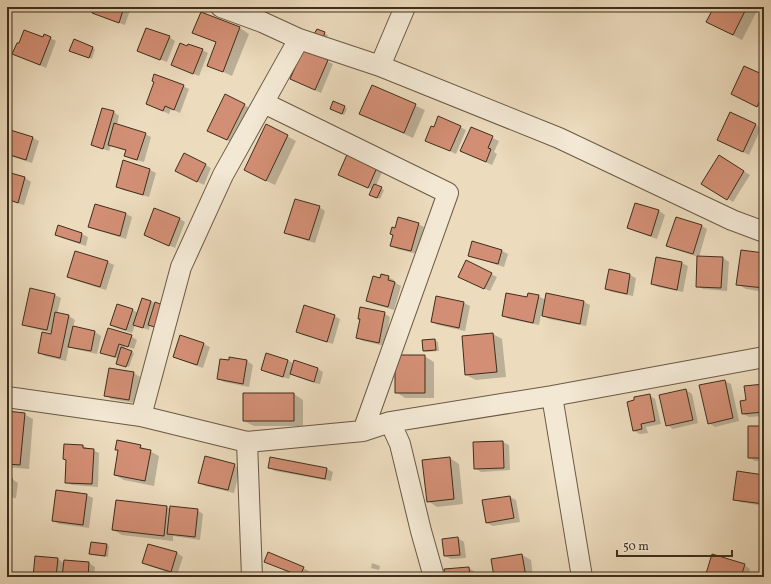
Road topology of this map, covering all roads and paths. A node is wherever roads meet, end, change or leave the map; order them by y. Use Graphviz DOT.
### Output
graph roads {
  1 [pos="221,7"];
  2 [pos="405,7"];
  3 [pos="265,15"];
  4 [pos="299,39"];
  5 [pos="380,66"];
  6 [pos="264,103"];
  7 [pos="764,232"];
  8 [pos="764,357"];
  9 [pos="7,396"];
  10 [pos="552,396"];
  11 [pos="141,416"];
  12 [pos="390,422"];
  13 [pos="363,431"];
  14 [pos="247,442"];
  15 [pos="252,577"];
  16 [pos="434,577"];
  17 [pos="582,577"];
  1 -- 3 [label="street"];
  2 -- 5 [label="street"];
  3 -- 4 [label="street"];
  4 -- 5 [label="street"];
  4 -- 6 [label="street"];
  5 -- 7 [label="street"];
  6 -- 11 [label="street"];
  6 -- 13 [label="street"];
  8 -- 10 [label="street"];
  9 -- 11 [label="street"];
  10 -- 12 [label="street"];
  10 -- 17 [label="street"];
  11 -- 14 [label="street"];
  12 -- 13 [label="street"];
  12 -- 16 [label="street"];
  13 -- 14 [label="street"];
  14 -- 15 [label="street"];
}
